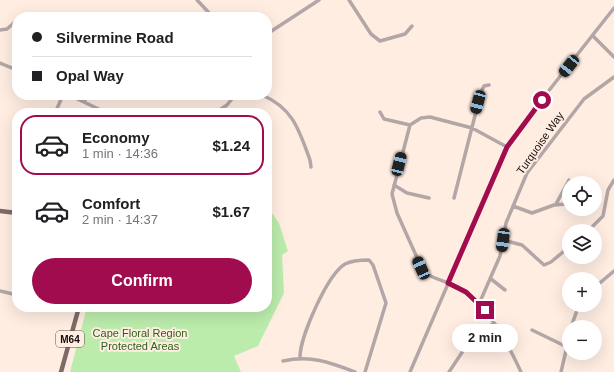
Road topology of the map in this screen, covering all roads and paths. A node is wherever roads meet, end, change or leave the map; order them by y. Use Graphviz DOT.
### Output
graph roads {
  1 [pos="197,0"];
  2 [pos="319,0"];
  3 [pos="349,0"];
  4 [pos="614,8"];
  5 [pos="208,12"];
  6 [pos="12,25"];
  7 [pos="411,27"];
  8 [pos="1,31"];
  9 [pos="272,31"];
  10 [pos="592,36"];
  11 [pos="613,54"];
  12 [pos="0,63"];
  13 [pos="12,68"];
  14 [pos="614,76"];
  15 [pos="489,85"];
  16 [pos="80,100"];
  17 [pos="231,100"];
  18 [pos="272,100"];
  19 [pos="84,102"];
  20 [pos="97,108"];
  21 [pos="222,108"];
  22 [pos="380,112"];
  23 [pos="410,125"];
  24 [pos="472,128"];
  25 [pos="507,147"];
  26 [pos="311,167"];
  27 [pos="614,180"];
  28 [pos="394,186"];
  29 [pos="562,194"];
  30 [pos="429,198"];
  31 [pos="454,198"];
  32 [pos="556,204"];
  33 [pos="562,204"];
  34 [pos="513,206"];
  35 [pos="0,212"];
  36 [pos="12,213"];
  37 [pos="595,224"];
  38 [pos="503,240"];
  39 [pos="562,253"];
  40 [pos="614,271"];
  41 [pos="491,278"];
  42 [pos="602,281"];
  43 [pos="448,283"];
  44 [pos="505,290"];
  45 [pos="0,291"];
  46 [pos="12,294"];
  47 [pos="479,304"];
  48 [pos="78,312"];
  49 [pos="494,323"];
  50 [pos="532,330"];
  51 [pos="562,345"];
  52 [pos="300,357"];
  53 [pos="283,360"];
  54 [pos="564,360"];
  55 [pos="62,372"];
  56 [pos="355,372"];
  57 [pos="365,372"];
  58 [pos="410,372"];
  59 [pos="449,372"];
  60 [pos="521,372"];
  61 [pos="561,372"];
  1 -- 5 [label="street"];
  2 -- 9 [label="street"];
  3 -- 7 [label="street"];
  4 -- 10 [label="street"];
  6 -- 8 [label="street"];
  10 -- 11 [label="street"];
  10 -- 25 [label="street"];
  12 -- 13 [label="street"];
  14 -- 34 [label="street, Turquoise Way"];
  15 -- 24 [label="street"];
  16 -- 19 [label="street"];
  17 -- 21 [label="street"];
  18 -- 26 [label="street"];
  19 -- 20 [label="street"];
  22 -- 23 [label="street"];
  23 -- 24 [label="street"];
  23 -- 28 [label="street"];
  24 -- 25 [label="street"];
  24 -- 31 [label="street"];
  25 -- 43 [label="street"];
  27 -- 37 [label="street"];
  28 -- 30 [label="street"];
  28 -- 43 [label="street"];
  29 -- 32 [label="street"];
  32 -- 33 [label="street"];
  32 -- 34 [label="street"];
  34 -- 38 [label="street, Turquoise Way"];
  35 -- 36 [label="main road"];
  38 -- 39 [label="street"];
  38 -- 41 [label="street, Turquoise Way"];
  40 -- 42 [label="street"];
  41 -- 44 [label="street"];
  41 -- 47 [label="street, Turquoise Way"];
  43 -- 47 [label="street"];
  43 -- 58 [label="street"];
  45 -- 46 [label="street"];
  47 -- 49 [label="street"];
  48 -- 55 [label="main road, M64"];
  49 -- 59 [label="street"];
  49 -- 60 [label="street"];
  50 -- 51 [label="street"];
  52 -- 53 [label="street"];
  52 -- 56 [label="street"];
  52 -- 57 [label="street"];
  54 -- 61 [label="street"];
}
